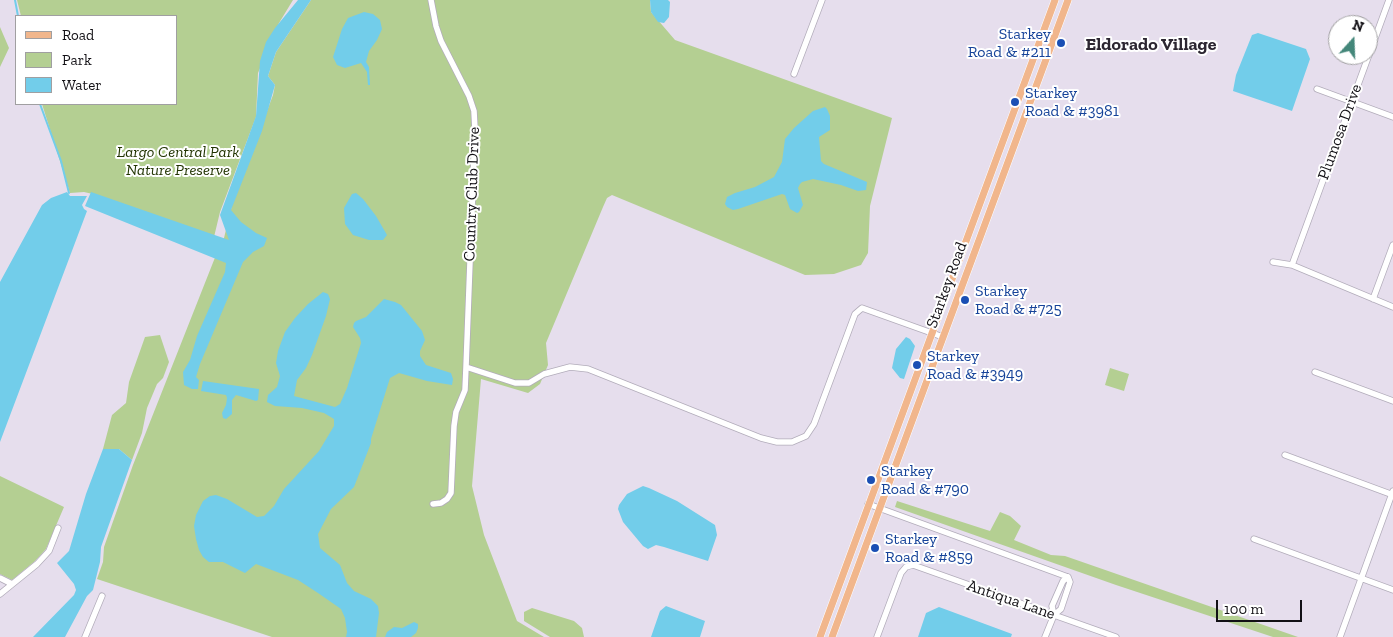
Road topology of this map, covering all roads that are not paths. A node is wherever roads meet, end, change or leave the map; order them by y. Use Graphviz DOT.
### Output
graph roads {
  1 [pos="431,0"];
  2 [pos="822,0"];
  3 [pos="1055,0"];
  4 [pos="1068,0"];
  5 [pos="1389,0"];
  6 [pos="794,74"];
  7 [pos="1317,89"];
  8 [pos="1352,101"];
  9 [pos="1393,116"];
  10 [pos="1393,245"];
  11 [pos="1273,262"];
  12 [pos="1292,265"];
  13 [pos="1373,299"];
  14 [pos="1393,307"];
  15 [pos="932,333"];
  16 [pos="943,336"];
  17 [pos="466,367"];
  18 [pos="1315,372"];
  19 [pos="1393,402"];
  20 [pos="1284,455"];
  21 [pos="1393,494"];
  22 [pos="433,504"];
  23 [pos="868,504"];
  24 [pos="880,507"];
  25 [pos="58,528"];
  26 [pos="1254,539"];
  27 [pos="0,578"];
  28 [pos="1361,578"];
  29 [pos="12,584"];
  30 [pos="1393,590"];
  31 [pos="0,594"];
  32 [pos="102,596"];
  33 [pos="1054,615"];
  34 [pos="85,637"];
  35 [pos="820,637"];
  36 [pos="832,637"];
  37 [pos="877,637"];
  38 [pos="1045,637"];
  39 [pos="1116,637"];
  40 [pos="1340,637"];
  1 -- 17 [label="street, Country Club Drive"];
  2 -- 6 [label="street"];
  3 -- 15 [label="main road, Starkey Road"];
  4 -- 16 [label="main road, Starkey Road"];
  5 -- 8 [label="street, Plumosa Drive"];
  7 -- 8 [label="street"];
  8 -- 9 [label="street"];
  8 -- 12 [label="street, Plumosa Drive"];
  10 -- 13 [label="street"];
  11 -- 12 [label="street"];
  12 -- 13 [label="street"];
  13 -- 14 [label="street"];
  15 -- 16 [label="street"];
  15 -- 17 [label="street"];
  15 -- 23 [label="main road, Starkey Road"];
  16 -- 24 [label="main road, Starkey Road"];
  17 -- 22 [label="street, Country Club Drive"];
  18 -- 19 [label="street"];
  20 -- 21 [label="street"];
  21 -- 28 [label="street"];
  23 -- 24 [label="street"];
  23 -- 35 [label="main road, Starkey Road"];
  24 -- 33 [label="street"];
  24 -- 36 [label="main road, Starkey Road"];
  25 -- 29 [label="street"];
  26 -- 28 [label="street"];
  27 -- 29 [label="street"];
  28 -- 30 [label="street"];
  28 -- 40 [label="street"];
  29 -- 31 [label="street"];
  32 -- 34 [label="street"];
  33 -- 37 [label="street, Antiqua Lane"];
  33 -- 38 [label="street"];
  33 -- 39 [label="street, Antiqua Lane"];
}
